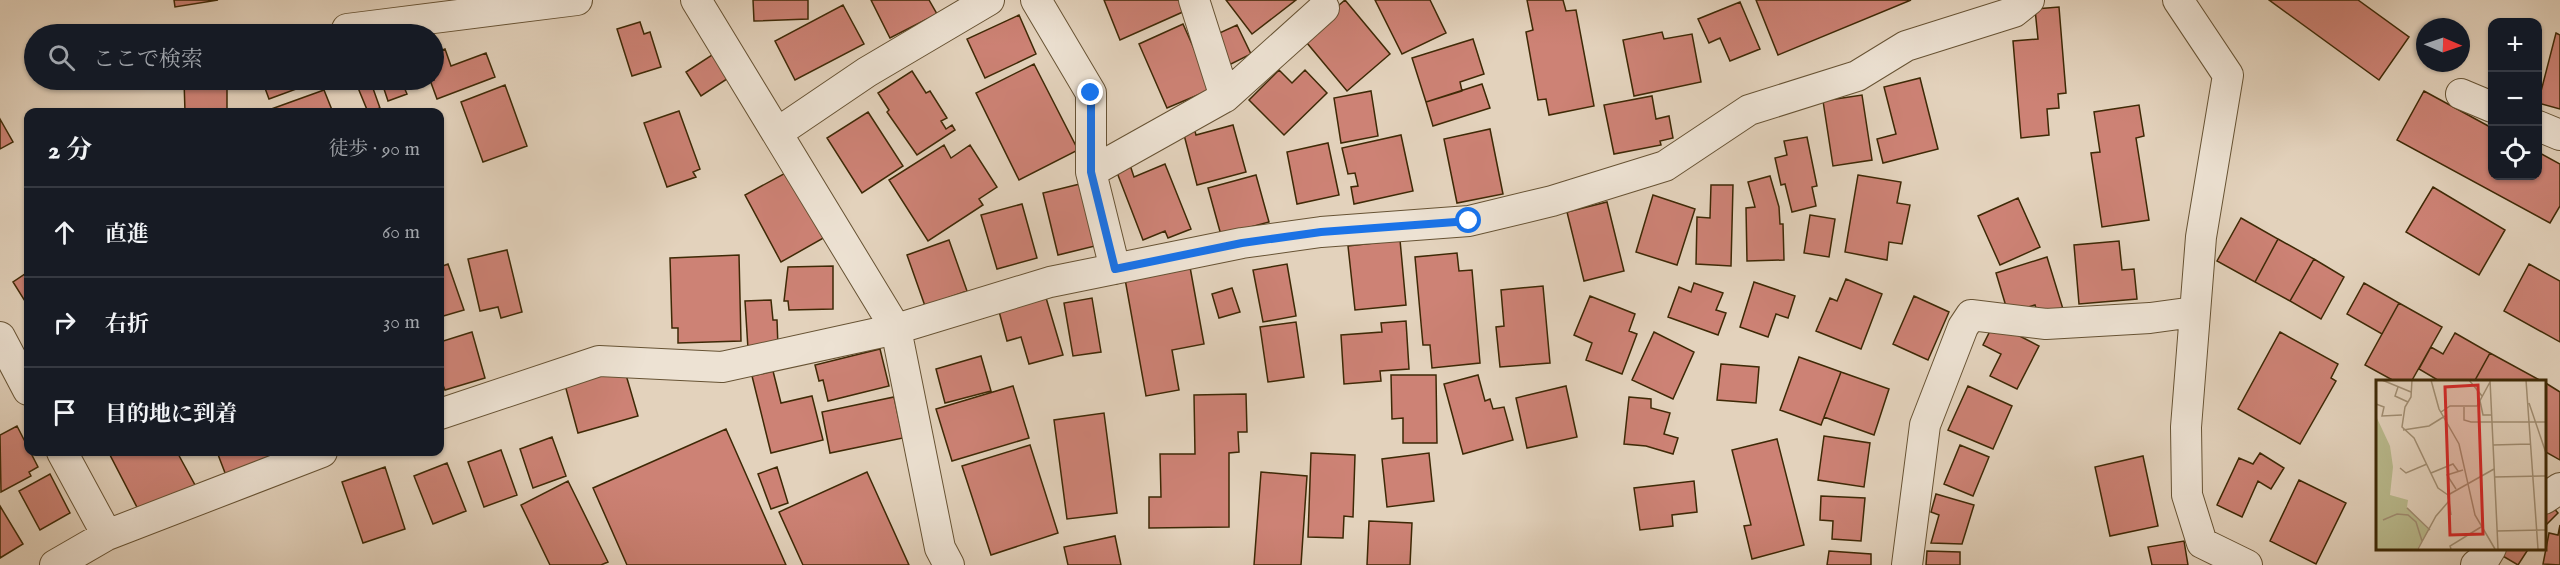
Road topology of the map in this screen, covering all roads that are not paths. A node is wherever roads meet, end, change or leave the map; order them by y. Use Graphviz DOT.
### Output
graph roads {
  1 [pos="577,0"];
  2 [pos="696,0"];
  3 [pos="989,0"];
  4 [pos="1036,0"];
  5 [pos="1194,0"];
  6 [pos="2029,0"];
  7 [pos="2178,0"];
  8 [pos="1324,8"];
  9 [pos="387,24"];
  10 [pos="2461,94"];
  11 [pos="1225,97"];
  12 [pos="2488,105"];
  13 [pos="2542,128"];
  14 [pos="777,134"];
  15 [pos="2560,135"];
  16 [pos="1091,172"];
  17 [pos="1115,269"];
  18 [pos="2194,312"];
  19 [pos="896,329"];
  20 [pos="0,337"];
  21 [pos="24,382"];
  22 [pos="444,413"];
  23 [pos="64,456"];
  24 [pos="312,456"];
  25 [pos="2560,488"];
  26 [pos="2545,498"];
  27 [pos="107,535"];
  28 [pos="2490,550"];
  29 [pos="55,565"];
  30 [pos="949,565"];
  31 [pos="1907,565"];
  32 [pos="2247,565"];
  33 [pos="2476,565"];
  1 -- 9 [label="street"];
  2 -- 14 [label="street"];
  3 -- 14 [label="street"];
  4 -- 16 [label="street"];
  5 -- 11 [label="street"];
  6 -- 17 [label="street"];
  7 -- 18 [label="street"];
  8 -- 11 [label="street"];
  10 -- 12 [label="street"];
  11 -- 16 [label="street"];
  13 -- 15 [label="street"];
  14 -- 19 [label="street"];
  16 -- 17 [label="street"];
  17 -- 19 [label="street"];
  18 -- 31 [label="street"];
  18 -- 32 [label="street"];
  19 -- 22 [label="street"];
  19 -- 30 [label="street"];
  20 -- 21 [label="street"];
  23 -- 27 [label="street"];
  24 -- 27 [label="street"];
  25 -- 26 [label="street"];
  27 -- 29 [label="street"];
  28 -- 33 [label="street"];
}
